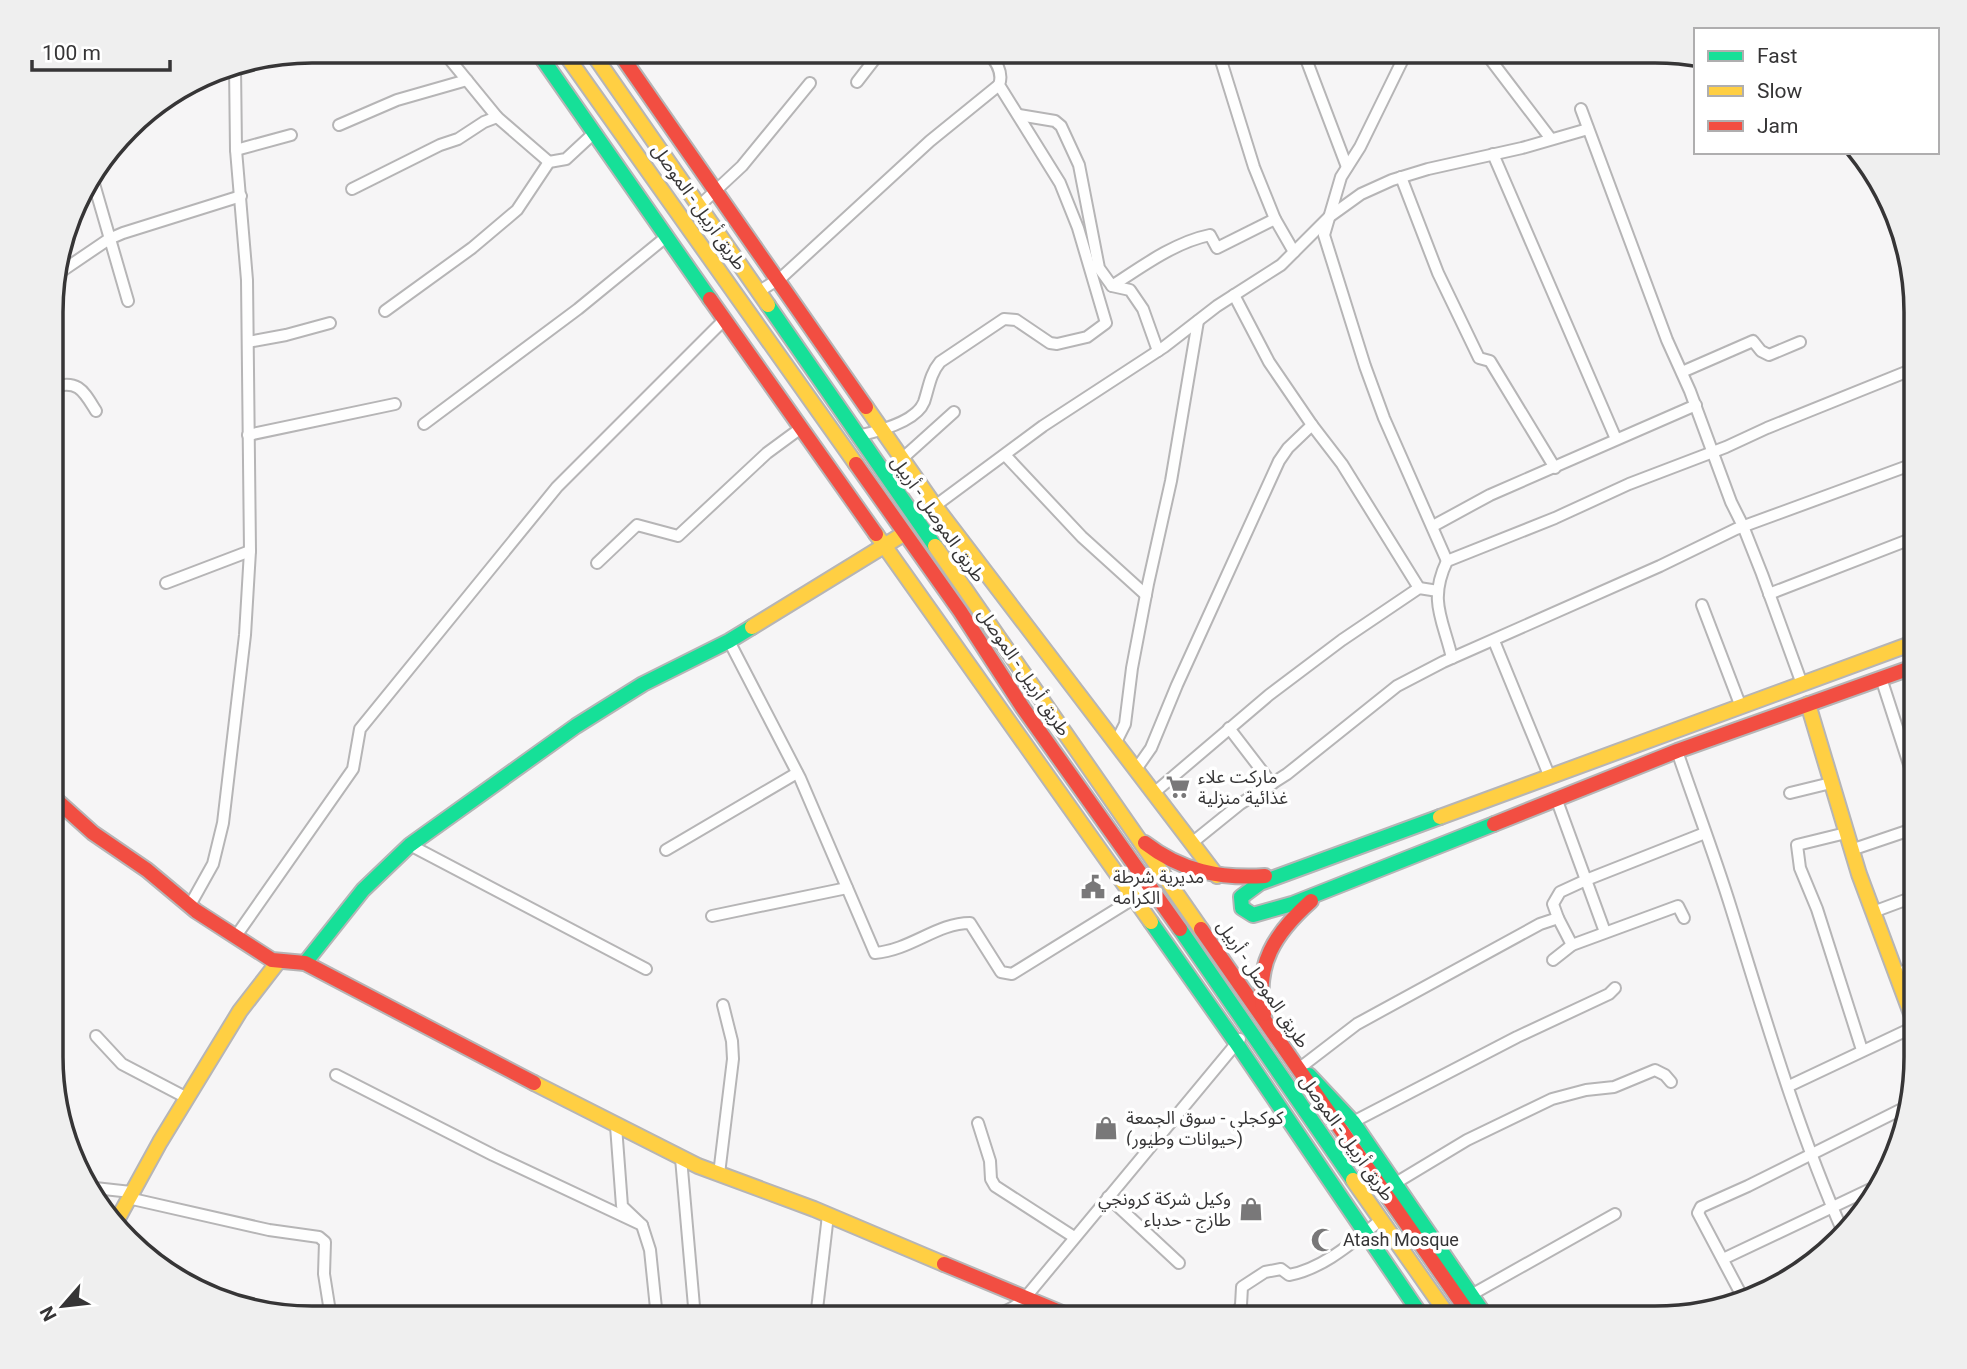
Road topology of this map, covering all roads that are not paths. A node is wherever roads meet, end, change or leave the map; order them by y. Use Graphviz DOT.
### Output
graph roads {
  1 [pos="453,63"];
  2 [pos="545,63"];
  3 [pos="572,63"];
  4 [pos="599,63"];
  5 [pos="626,63"];
  6 [pos="872,63"];
  7 [pos="995,63"];
  8 [pos="1223,63"];
  9 [pos="1308,63"];
  10 [pos="1401,63"];
  11 [pos="1493,63"];
  12 [pos="234,75"];
  13 [pos="467,80"];
  14 [pos="857,82"];
  15 [pos="810,83"];
  16 [pos="999,85"];
  17 [pos="1581,109"];
  18 [pos="1019,115"];
  19 [pos="497,117"];
  20 [pos="339,125"];
  21 [pos="1588,129"];
  22 [pos="594,133"];
  23 [pos="290,135"];
  24 [pos="1551,139"];
  25 [pos="236,150"];
  26 [pos="1493,154"];
  27 [pos="549,162"];
  28 [pos="1347,167"];
  29 [pos="1401,177"];
  30 [pos="95,189"];
  31 [pos="352,189"];
  32 [pos="716,190"];
  33 [pos="241,196"];
  34 [pos="698,207"];
  35 [pos="1329,217"];
  36 [pos="1275,219"];
  37 [pos="666,237"];
  38 [pos="109,239"];
  39 [pos="1294,252"];
  40 [pos="67,267"];
  41 [pos="777,280"];
  42 [pos="1112,286"];
  43 [pos="758,292"];
  44 [pos="1234,295"];
  45 [pos="128,302"];
  46 [pos="385,311"];
  47 [pos="724,320"];
  48 [pos="1198,321"];
  49 [pos="330,323"];
  50 [pos="248,342"];
  51 [pos="1800,342"];
  52 [pos="1158,351"];
  53 [pos="1682,372"];
  54 [pos="1903,373"];
  55 [pos="63,385"];
  56 [pos="395,404"];
  57 [pos="1696,405"];
  58 [pos="96,411"];
  59 [pos="954,412"];
  60 [pos="424,424"];
  61 [pos="1312,425"];
  62 [pos="801,428"];
  63 [pos="882,430"];
  64 [pos="248,435"];
  65 [pos="857,436"];
  66 [pos="1616,439"];
  67 [pos="1714,451"];
  68 [pos="1005,455"];
  69 [pos="902,459"];
  70 [pos="1555,468"];
  71 [pos="1903,468"];
  72 [pos="884,475"];
  73 [pos="935,506"];
  74 [pos="916,520"];
  75 [pos="1433,526"];
  76 [pos="1743,526"];
  77 [pos="905,533"];
  78 [pos="1903,542"];
  79 [pos="885,546"];
  80 [pos="250,551"];
  81 [pos="1447,561"];
  82 [pos="597,563"];
  83 [pos="166,583"];
  84 [pos="1419,588"];
  85 [pos="1438,590"];
  86 [pos="1769,594"];
  87 [pos="1146,595"];
  88 [pos="1703,605"];
  89 [pos="729,641"];
  90 [pos="1494,641"];
  91 [pos="1903,647"];
  92 [pos="1452,658"];
  93 [pos="1903,670"];
  94 [pos="1881,678"];
  95 [pos="1802,684"];
  96 [pos="1808,704"];
  97 [pos="1741,706"];
  98 [pos="1229,728"];
  99 [pos="1116,741"];
  100 [pos="1904,748"];
  101 [pos="1677,751"];
  102 [pos="1137,768"];
  103 [pos="797,773"];
  104 [pos="1549,775"];
  105 [pos="1831,783"];
  106 [pos="1272,784"];
  107 [pos="1155,792"];
  108 [pos="1790,793"];
  109 [pos="1556,798"];
  110 [pos="64,807"];
  111 [pos="1129,825"];
  112 [pos="1904,832"];
  113 [pos="1705,833"];
  114 [pos="1846,833"];
  115 [pos="1192,842"];
  116 [pos="410,845"];
  117 [pos="666,850"];
  118 [pos="1851,850"];
  119 [pos="1288,872"];
  120 [pos="1217,876"];
  121 [pos="1586,880"];
  122 [pos="1150,885"];
  123 [pos="847,888"];
  124 [pos="1325,891"];
  125 [pos="1133,898"];
  126 [pos="1904,901"];
  127 [pos="189,906"];
  128 [pos="1873,912"];
  129 [pos="712,916"];
  130 [pos="1558,918"];
  131 [pos="1684,918"];
  132 [pos="1605,932"];
  133 [pos="236,936"];
  134 [pos="1572,945"];
  135 [pos="1553,960"];
  136 [pos="278,962"];
  137 [pos="304,963"];
  138 [pos="646,969"];
  139 [pos="1904,971"];
  140 [pos="1896,975"];
  141 [pos="1615,988"];
  142 [pos="1904,995"];
  143 [pos="723,1005"];
  144 [pos="1248,1028"];
  145 [pos="1904,1031"];
  146 [pos="96,1036"];
  147 [pos="1274,1036"];
  148 [pos="1237,1044"];
  149 [pos="1863,1050"];
  150 [pos="1287,1055"];
  151 [pos="1301,1067"];
  152 [pos="336,1074"];
  153 [pos="1671,1082"];
  154 [pos="1789,1086"];
  155 [pos="187,1098"];
  156 [pos="1898,1110"];
  157 [pos="1353,1122"];
  158 [pos="978,1123"];
  159 [pos="616,1126"];
  160 [pos="1812,1154"];
  161 [pos="681,1158"];
  162 [pos="719,1174"];
  163 [pos="1394,1184"];
  164 [pos="101,1190"];
  165 [pos="1865,1192"];
  166 [pos="130,1195"];
  167 [pos="1108,1197"];
  168 [pos="1832,1207"];
  169 [pos="1615,1214"];
  170 [pos="120,1215"];
  171 [pos="828,1215"];
  172 [pos="1381,1220"];
  173 [pos="1839,1224"];
  174 [pos="642,1225"];
  175 [pos="1364,1233"];
  176 [pos="1074,1237"];
  177 [pos="1723,1259"];
  178 [pos="1179,1263"];
  179 [pos="1740,1291"];
  180 [pos="1471,1295"];
  181 [pos="1025,1297"];
  182 [pos="329,1306"];
  183 [pos="656,1306"];
  184 [pos="694,1306"];
  185 [pos="817,1306"];
  186 [pos="1016,1306"];
  187 [pos="1040,1306"];
  188 [pos="1240,1306"];
  189 [pos="1415,1306"];
  190 [pos="1442,1306"];
  191 [pos="1464,1306"];
  192 [pos="1479,1306"];
  1 -- 13 [label="street"];
  2 -- 22 [label="main road"];
  3 -- 77 [label="main road, طريق أربيل - الموصل"];
  4 -- 34 [label="main road, طريق الموصل - أربيل"];
  5 -- 32 [label="main road"];
  6 -- 14 [label="street"];
  7 -- 16 [label="street"];
  8 -- 36 [label="street"];
  9 -- 28 [label="street"];
  10 -- 28 [label="street"];
  11 -- 24 [label="street"];
  12 -- 25 [label="street"];
  13 -- 19 [label="street"];
  13 -- 20 [label="street"];
  15 -- 32 [label="street"];
  16 -- 18 [label="street"];
  16 -- 41 [label="street"];
  17 -- 21 [label="street"];
  18 -- 42 [label="street"];
  18 -- 63 [label="street"];
  19 -- 27 [label="street"];
  19 -- 31 [label="street"];
  21 -- 24 [label="street"];
  21 -- 53 [label="street"];
  22 -- 27 [label="street"];
  22 -- 37 [label="main road"];
  23 -- 25 [label="street"];
  24 -- 26 [label="street"];
  25 -- 33 [label="street"];
  26 -- 29 [label="street"];
  26 -- 66 [label="street"];
  27 -- 46 [label="street"];
  28 -- 35 [label="street"];
  29 -- 35 [label="street"];
  29 -- 70 [label="street"];
  30 -- 38 [label="street"];
  32 -- 34 [label="street"];
  32 -- 41 [label="main road"];
  33 -- 38 [label="street"];
  33 -- 50 [label="street"];
  34 -- 43 [label="main road, طريق الموصل - أربيل"];
  35 -- 39 [label="street"];
  35 -- 75 [label="street"];
  36 -- 39 [label="street"];
  36 -- 42 [label="street"];
  37 -- 47 [label="main road"];
  37 -- 60 [label="street"];
  38 -- 40 [label="street"];
  38 -- 45 [label="street"];
  39 -- 44 [label="street"];
  41 -- 43 [label="street"];
  41 -- 63 [label="main road"];
  42 -- 52 [label="street"];
  43 -- 65 [label="main road, طريق الموصل - أربيل"];
  44 -- 48 [label="street"];
  44 -- 61 [label="street"];
  47 -- 62 [label="main road"];
  47 -- 133 [label="street"];
  48 -- 52 [label="street"];
  48 -- 87 [label="street"];
  49 -- 50 [label="street"];
  50 -- 64 [label="street"];
  51 -- 53 [label="street"];
  52 -- 68 [label="street"];
  53 -- 57 [label="street"];
  54 -- 67 [label="street"];
  55 -- 58 [label="street"];
  56 -- 64 [label="street"];
  57 -- 66 [label="street"];
  57 -- 67 [label="street"];
  59 -- 69 [label="street"];
  61 -- 84 [label="street"];
  61 -- 102 [label="street"];
  62 -- 79 [label="main road"];
  62 -- 82 [label="street"];
  63 -- 65 [label="street"];
  63 -- 69 [label="main road"];
  64 -- 80 [label="street"];
  65 -- 72 [label="main road, طريق الموصل - أربيل"];
  66 -- 70 [label="street"];
  67 -- 76 [label="street"];
  67 -- 81 [label="street"];
  68 -- 73 [label="street"];
  68 -- 87 [label="street"];
  69 -- 72 [label="street"];
  69 -- 73 [label="main road"];
  70 -- 75 [label="street"];
  71 -- 76 [label="street"];
  72 -- 74 [label="main road, طريق الموصل - أربيل"];
  73 -- 74 [label="street"];
  73 -- 99 [label="main road"];
  74 -- 111 [label="main road, طريق الموصل - أربيل"];
  75 -- 81 [label="street"];
  76 -- 86 [label="street"];
  76 -- 90 [label="street"];
  77 -- 79 [label="main road"];
  77 -- 122 [label="main road, طريق أربيل - الموصل"];
  78 -- 86 [label="street"];
  79 -- 89 [label="main road"];
  79 -- 125 [label="main road"];
  80 -- 83 [label="street"];
  80 -- 127 [label="street"];
  81 -- 85 [label="street"];
  84 -- 85 [label="street"];
  84 -- 98 [label="street"];
  85 -- 92 [label="street"];
  86 -- 95 [label="street"];
  87 -- 99 [label="street"];
  88 -- 97 [label="street"];
  89 -- 103 [label="street"];
  89 -- 116 [label="main road"];
  90 -- 92 [label="street"];
  90 -- 104 [label="street"];
  91 -- 95 [label="main road"];
  92 -- 106 [label="street"];
  93 -- 94 [label="main road"];
  94 -- 96 [label="main road"];
  94 -- 100 [label="street"];
  95 -- 97 [label="main road"];
  96 -- 101 [label="main road"];
  96 -- 105 [label="main road"];
  97 -- 104 [label="main road"];
  98 -- 106 [label="street"];
  98 -- 107 [label="street"];
  99 -- 102 [label="main road"];
  101 -- 109 [label="main road"];
  101 -- 113 [label="street"];
  102 -- 107 [label="main road"];
  103 -- 117 [label="street"];
  103 -- 123 [label="street"];
  104 -- 119 [label="main road"];
  105 -- 108 [label="street"];
  105 -- 114 [label="main road"];
  106 -- 115 [label="street"];
  107 -- 115 [label="main road"];
  109 -- 121 [label="street"];
  109 -- 124 [label="main road"];
  110 -- 127 [label="main road"];
  111 -- 120 [label="main road"];
  111 -- 147 [label="main road, طريق الموصل - أربيل"];
  112 -- 118 [label="street"];
  113 -- 121 [label="street"];
  113 -- 154 [label="street"];
  114 -- 118 [label="main road"];
  114 -- 149 [label="street"];
  115 -- 120 [label="main road"];
  116 -- 137 [label="main road"];
  116 -- 138 [label="street"];
  118 -- 128 [label="main road"];
  119 -- 120 [label="main road"];
  119 -- 124 [label="main road"];
  121 -- 130 [label="street"];
  121 -- 132 [label="street"];
  122 -- 125 [label="street"];
  122 -- 144 [label="main road, طريق أربيل - الموصل"];
  123 -- 125 [label="street"];
  123 -- 129 [label="street"];
  124 -- 147 [label="main road"];
  125 -- 148 [label="main road"];
  126 -- 128 [label="street"];
  127 -- 133 [label="main road"];
  128 -- 140 [label="main road"];
  130 -- 134 [label="street"];
  130 -- 151 [label="street"];
  131 -- 132 [label="street"];
  132 -- 134 [label="street"];
  133 -- 136 [label="main road"];
  134 -- 135 [label="street"];
  136 -- 137 [label="main road"];
  136 -- 155 [label="main road"];
  137 -- 159 [label="main road"];
  139 -- 140 [label="street"];
  140 -- 142 [label="main road"];
  141 -- 157 [label="street"];
  143 -- 162 [label="street"];
  144 -- 148 [label="street"];
  144 -- 172 [label="main road, طريق أربيل - الموصل"];
  145 -- 149 [label="street"];
  146 -- 155 [label="street"];
  147 -- 150 [label="main road, طريق الموصل - أربيل"];
  148 -- 167 [label="street"];
  148 -- 175 [label="main road"];
  149 -- 154 [label="street"];
  150 -- 151 [label="main road"];
  150 -- 191 [label="main road, طريق الموصل - أربيل"];
  151 -- 157 [label="main road"];
  152 -- 174 [label="street"];
  153 -- 163 [label="street"];
  154 -- 160 [label="street"];
  155 -- 166 [label="main road"];
  156 -- 160 [label="street"];
  157 -- 163 [label="main road"];
  158 -- 176 [label="street"];
  159 -- 161 [label="main road"];
  159 -- 174 [label="street"];
  160 -- 168 [label="street"];
  160 -- 177 [label="street"];
  161 -- 162 [label="main road"];
  161 -- 184 [label="street"];
  162 -- 171 [label="main road"];
  163 -- 180 [label="main road"];
  164 -- 166 [label="street"];
  165 -- 168 [label="street"];
  166 -- 170 [label="main road"];
  166 -- 182 [label="street"];
  167 -- 176 [label="street"];
  167 -- 178 [label="street"];
  168 -- 173 [label="street"];
  168 -- 177 [label="street"];
  169 -- 180 [label="street"];
  171 -- 181 [label="main road"];
  171 -- 185 [label="street"];
  172 -- 175 [label="street"];
  172 -- 190 [label="main road, طريق أربيل - الموصل"];
  174 -- 183 [label="street"];
  175 -- 188 [label="street"];
  175 -- 189 [label="main road"];
  176 -- 181 [label="street"];
  177 -- 179 [label="street"];
  180 -- 192 [label="main road"];
  181 -- 186 [label="street"];
  181 -- 187 [label="main road"];
}
